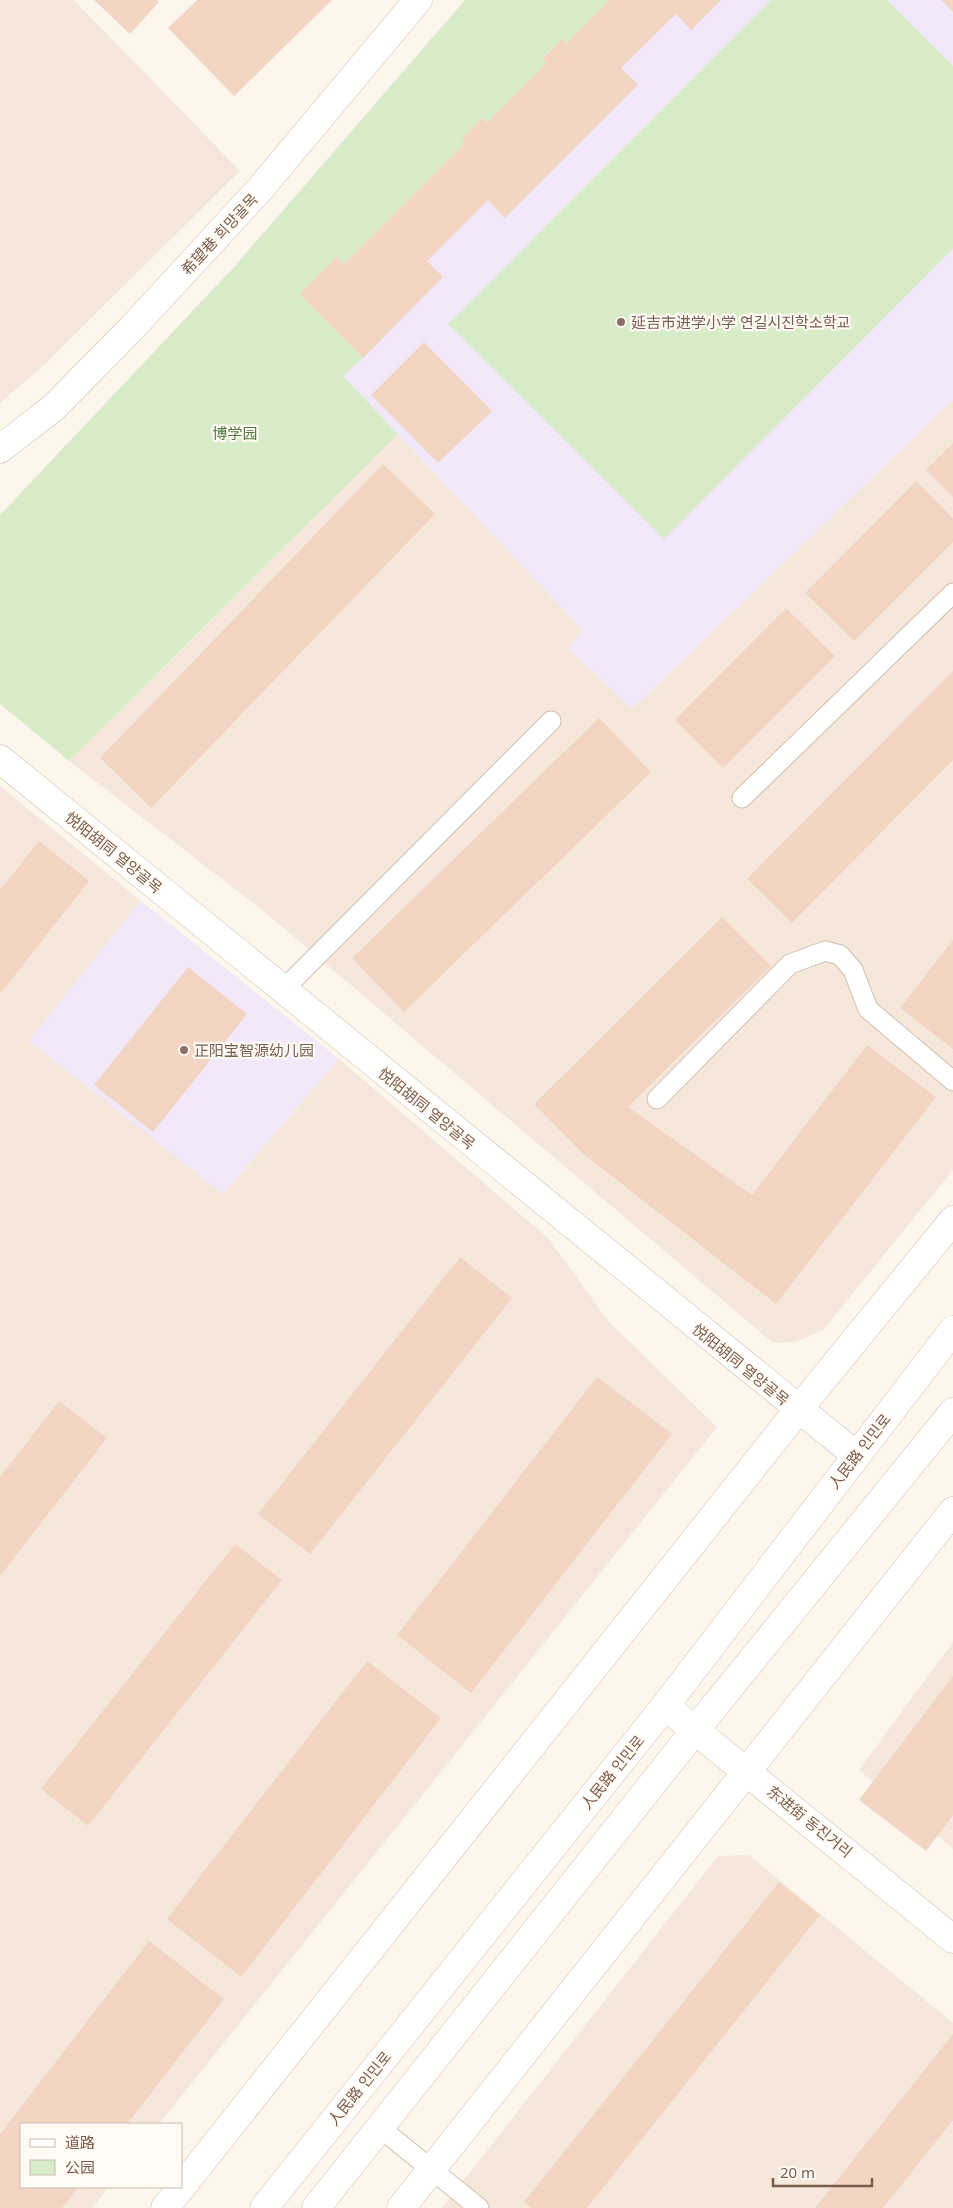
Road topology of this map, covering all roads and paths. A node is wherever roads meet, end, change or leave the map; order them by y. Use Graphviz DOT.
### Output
graph roads {
  1 [pos="418,0"];
  2 [pos="0,449"];
  3 [pos="953,593"];
  4 [pos="551,721"];
  5 [pos="0,760"];
  6 [pos="742,798"];
  7 [pos="283,990"];
  8 [pos="953,1081"];
  9 [pos="657,1099"];
  10 [pos="953,1220"];
  11 [pos="953,1330"];
  12 [pos="798,1410"];
  13 [pos="953,1412"];
  14 [pos="856,1455"];
  15 [pos="953,1511"];
  16 [pos="665,1706"];
  17 [pos="696,1728"];
  18 [pos="747,1770"];
  19 [pos="953,1939"];
  20 [pos="380,2128"];
  21 [pos="431,2170"];
  22 [pos="182,2187"];
  23 [pos="181,2188"];
  24 [pos="165,2208"];
  25 [pos="264,2208"];
  26 [pos="316,2208"];
  27 [pos="401,2208"];
  28 [pos="479,2208"];
  1 -- 2 [label="street, 希望巷 희망골목"];
  3 -- 6 [label="lane"];
  4 -- 7 [label="lane"];
  5 -- 7 [label="street, 悦阳胡同 열양골목"];
  7 -- 12 [label="street, 悦阳胡同 열양골목"];
  8 -- 9 [label="lane"];
  10 -- 12 [label="street"];
  11 -- 14 [label="street, 人民路 인민로"];
  12 -- 14 [label="street, 悦阳胡同 열양골목"];
  12 -- 22 [label="street"];
  13 -- 17 [label="street"];
  14 -- 16 [label="street, 人民路 인민로"];
  15 -- 18 [label="street"];
  16 -- 17 [label="street, 东进街 동진거리"];
  16 -- 25 [label="street, 人民路 인민로"];
  17 -- 18 [label="street, 东进街 동진거리"];
  17 -- 20 [label="street"];
  18 -- 19 [label="street, 东进街 동진거리"];
  18 -- 21 [label="street"];
  20 -- 21 [label="lane"];
  20 -- 26 [label="street"];
  21 -- 27 [label="street"];
  21 -- 28 [label="lane"];
  23 -- 24 [label="street"];
}
